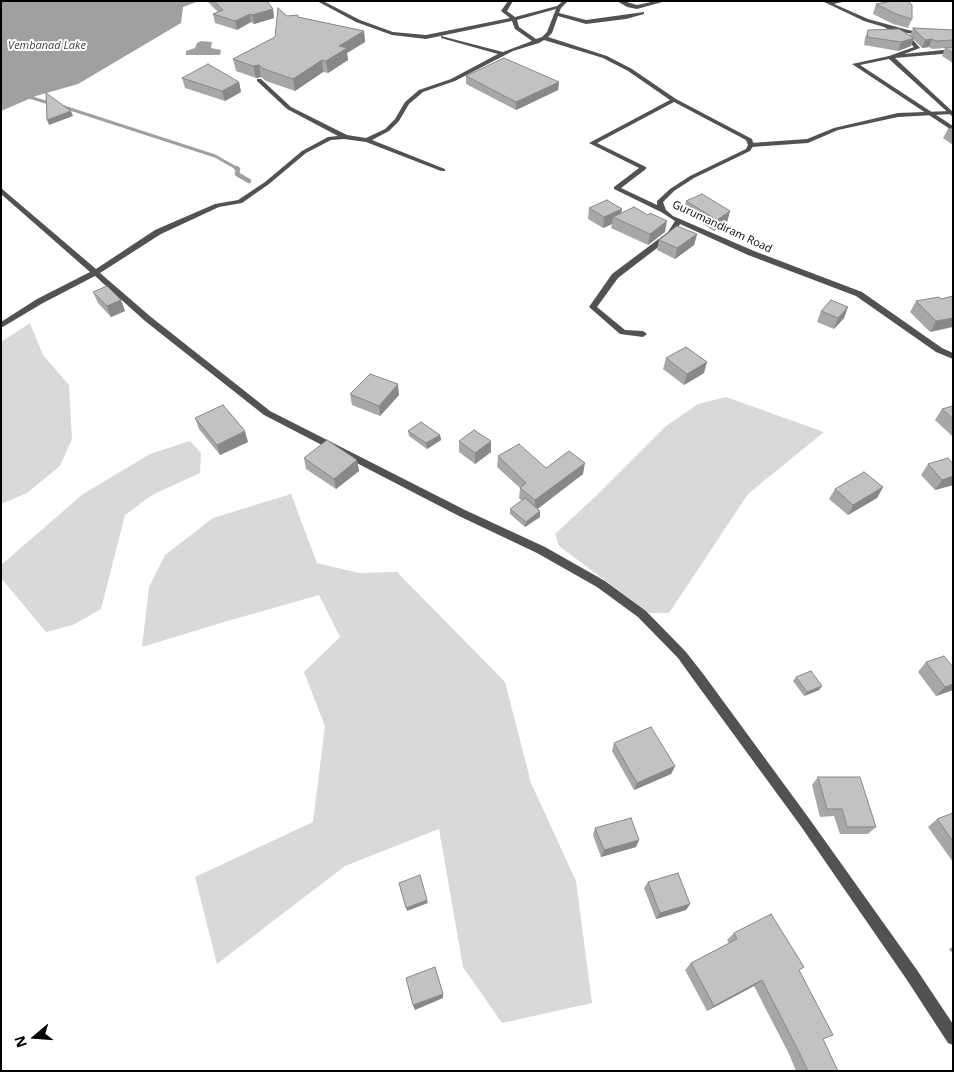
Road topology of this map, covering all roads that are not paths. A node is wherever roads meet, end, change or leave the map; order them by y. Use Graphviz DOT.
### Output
graph roads {
  1 [pos="319,1"];
  2 [pos="512,1"];
  3 [pos="566,1"];
  4 [pos="619,1"];
  5 [pos="664,1"];
  6 [pos="844,1"];
  7 [pos="825,2"];
  8 [pos="557,10"];
  9 [pos="642,13"];
  10 [pos="514,19"];
  11 [pos="886,26"];
  12 [pos="930,35"];
  13 [pos="438,36"];
  14 [pos="543,38"];
  15 [pos="953,51"];
  16 [pos="503,54"];
  17 [pos="890,57"];
  18 [pos="259,80"];
  19 [pos="674,100"];
  20 [pos="929,114"];
  21 [pos="951,114"];
  22 [pos="953,129"];
  23 [pos="344,137"];
  24 [pos="367,140"];
  25 [pos="751,145"];
  26 [pos="443,170"];
  27 [pos="1,190"];
  28 [pos="663,211"];
  29 [pos="679,220"];
  30 [pos="95,273"];
  31 [pos="1,326"];
  32 [pos="643,334"];
  33 [pos="953,356"];
  34 [pos="953,1038"];
  1 -- 13 [label="street"];
  2 -- 10 [label="street"];
  3 -- 8 [label="street"];
  4 -- 5 [label="street"];
  6 -- 7 [label="street"];
  7 -- 11 [label="street"];
  8 -- 9 [label="street"];
  8 -- 10 [label="street"];
  8 -- 14 [label="street"];
  10 -- 13 [label="street"];
  10 -- 14 [label="street"];
  11 -- 12 [label="street"];
  11 -- 17 [label="street"];
  13 -- 16 [label="street"];
  14 -- 16 [label="street"];
  14 -- 19 [label="street"];
  15 -- 17 [label="street"];
  16 -- 24 [label="street"];
  17 -- 20 [label="street"];
  17 -- 21 [label="street"];
  18 -- 23 [label="street"];
  19 -- 25 [label="street"];
  19 -- 28 [label="street"];
  20 -- 21 [label="street"];
  20 -- 22 [label="street"];
  20 -- 25 [label="street"];
  23 -- 24 [label="street"];
  23 -- 30 [label="street"];
  24 -- 26 [label="street"];
  25 -- 28 [label="street, Gurumandiram Road"];
  27 -- 30 [label="street"];
  28 -- 29 [label="street, Gurumandiram Road"];
  29 -- 32 [label="street"];
  29 -- 33 [label="street, Gurumandiram Road"];
  30 -- 31 [label="street"];
  30 -- 34 [label="street"];
}
